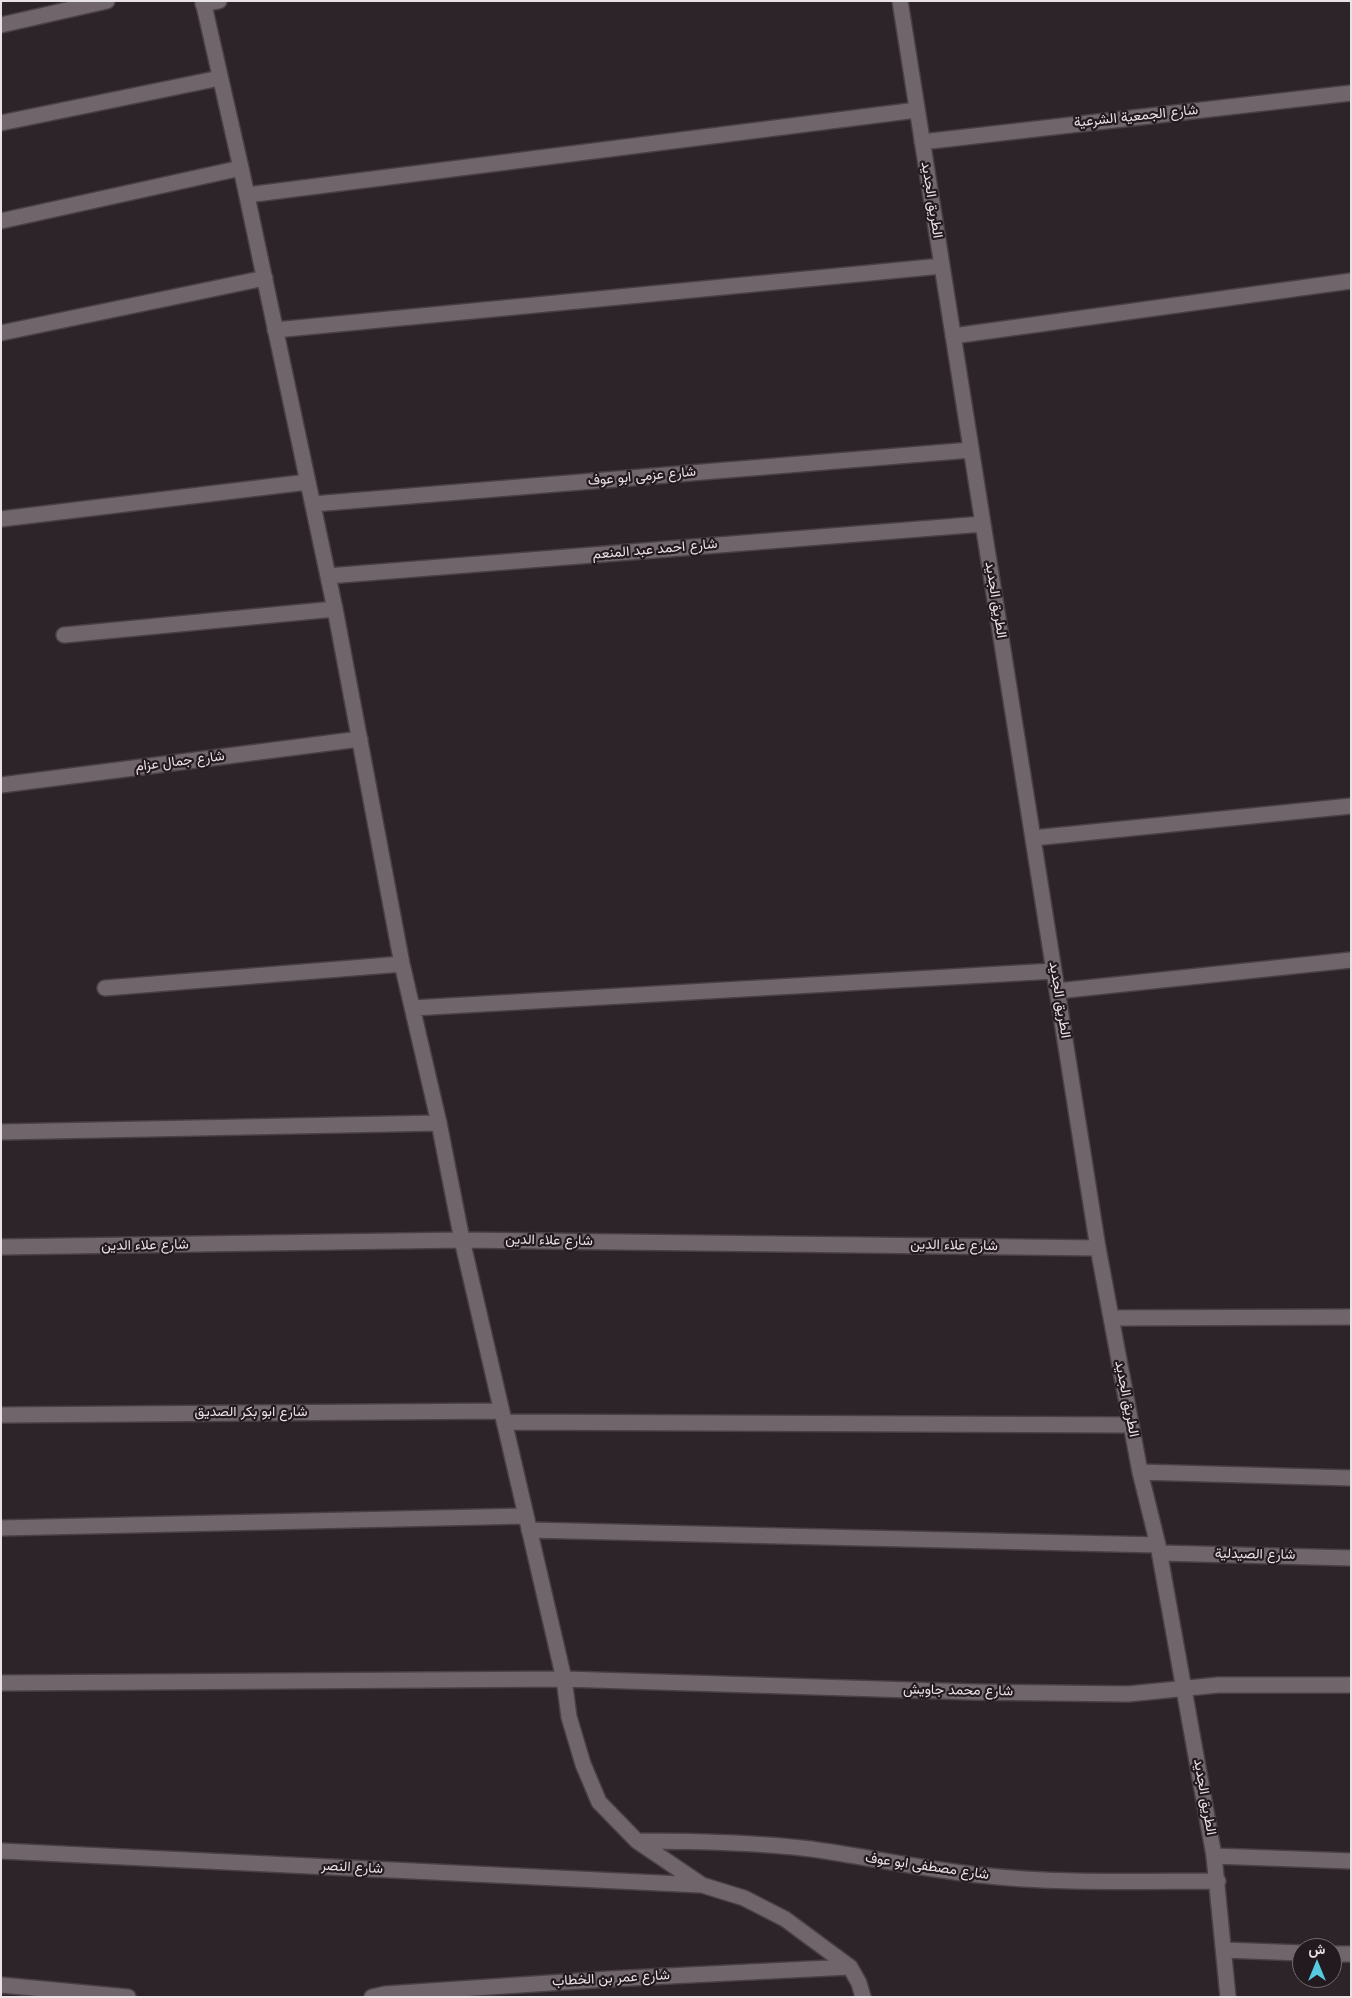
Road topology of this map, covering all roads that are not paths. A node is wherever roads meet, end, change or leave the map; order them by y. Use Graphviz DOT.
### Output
graph roads {
  1 [pos="107,1"];
  2 [pos="219,1"];
  3 [pos="900,1"];
  4 [pos="203,2"];
  5 [pos="1,25"];
  6 [pos="220,78"];
  7 [pos="1351,93"];
  8 [pos="917,110"];
  9 [pos="1,123"];
  10 [pos="922,142"];
  11 [pos="241,168"];
  12 [pos="247,195"];
  13 [pos="1,221"];
  14 [pos="942,266"];
  15 [pos="265,278"];
  16 [pos="1351,281"];
  17 [pos="275,330"];
  18 [pos="1,333"];
  19 [pos="953,336"];
  20 [pos="971,450"];
  21 [pos="308,482"];
  22 [pos="313,504"];
  23 [pos="1,519"];
  24 [pos="983,524"];
  25 [pos="328,576"];
  26 [pos="335,609"];
  27 [pos="64,635"];
  28 [pos="360,739"];
  29 [pos="1,785"];
  30 [pos="1351,806"];
  31 [pos="1033,838"];
  32 [pos="1351,960"];
  33 [pos="402,964"];
  34 [pos="1054,971"];
  35 [pos="105,988"];
  36 [pos="1057,991"];
  37 [pos="413,1008"];
  38 [pos="439,1123"];
  39 [pos="1,1132"];
  40 [pos="462,1240"];
  41 [pos="1,1247"];
  42 [pos="1098,1248"];
  43 [pos="1351,1317"];
  44 [pos="1111,1318"];
  45 [pos="1,1415"];
  46 [pos="503,1417"];
  47 [pos="1131,1425"];
  48 [pos="1140,1472"];
  49 [pos="1351,1478"];
  50 [pos="528,1523"];
  51 [pos="1,1528"];
  52 [pos="1159,1549"];
  53 [pos="1351,1558"];
  54 [pos="564,1679"];
  55 [pos="1,1683"];
  56 [pos="1351,1685"];
  57 [pos="1185,1689"];
  58 [pos="637,1841"];
  59 [pos="1,1851"];
  60 [pos="1214,1856"];
  61 [pos="1351,1861"];
  62 [pos="1218,1881"];
  63 [pos="702,1886"];
  64 [pos="1224,1950"];
  65 [pos="1292,1953"];
  66 [pos="850,1967"];
  67 [pos="1,1985"];
  68 [pos="128,1997"];
  69 [pos="372,1997"];
  70 [pos="863,1997"];
  71 [pos="1228,1997"];
  1 -- 5 [label="street"];
  2 -- 4 [label="street"];
  3 -- 8 [label="street, الطريق الجديد"];
  4 -- 6 [label="street"];
  6 -- 9 [label="street"];
  6 -- 11 [label="street"];
  7 -- 10 [label="street, شارع الجمعية الشرعية"];
  8 -- 10 [label="street, الطريق الجديد"];
  8 -- 12 [label="street"];
  10 -- 14 [label="street, الطريق الجديد"];
  11 -- 12 [label="street"];
  11 -- 13 [label="street"];
  12 -- 15 [label="street"];
  14 -- 17 [label="street"];
  14 -- 19 [label="street, الطريق الجديد"];
  15 -- 17 [label="street"];
  15 -- 18 [label="street"];
  16 -- 19 [label="street"];
  17 -- 21 [label="street"];
  19 -- 20 [label="street, الطريق الجديد"];
  20 -- 22 [label="street, شارع عزمى ابو عوف"];
  20 -- 24 [label="street, الطريق الجديد"];
  21 -- 22 [label="street"];
  21 -- 23 [label="street"];
  22 -- 25 [label="street"];
  24 -- 25 [label="street, شارع احمد عبد المنعم"];
  24 -- 31 [label="street, الطريق الجديد"];
  25 -- 26 [label="street"];
  26 -- 27 [label="street"];
  26 -- 28 [label="street"];
  28 -- 29 [label="street, شارع جمال عزام"];
  28 -- 33 [label="street"];
  30 -- 31 [label="street"];
  31 -- 34 [label="street, الطريق الجديد"];
  32 -- 36 [label="street"];
  33 -- 35 [label="street"];
  33 -- 37 [label="street"];
  34 -- 36 [label="street, الطريق الجديد"];
  34 -- 37 [label="street"];
  36 -- 42 [label="street, الطريق الجديد"];
  37 -- 38 [label="street"];
  38 -- 39 [label="street"];
  38 -- 40 [label="street"];
  40 -- 41 [label="street, شارع علاء الدين"];
  40 -- 42 [label="street, شارع علاء الدين"];
  40 -- 46 [label="street"];
  42 -- 44 [label="street, الطريق الجديد"];
  43 -- 44 [label="street"];
  44 -- 47 [label="street, الطريق الجديد"];
  45 -- 46 [label="street, شارع ابو بكر الصديق"];
  46 -- 47 [label="street, شارع ابو بكر الصديق"];
  46 -- 50 [label="street"];
  47 -- 48 [label="street, الطريق الجديد"];
  48 -- 49 [label="street"];
  48 -- 52 [label="street, الطريق الجديد"];
  50 -- 51 [label="street, شارع الصيدلية"];
  50 -- 52 [label="street, شارع الصيدلية"];
  50 -- 54 [label="street"];
  52 -- 53 [label="street, شارع الصيدلية"];
  52 -- 57 [label="street, الطريق الجديد"];
  54 -- 55 [label="street, شارع محمد جاويش"];
  54 -- 57 [label="street, شارع محمد جاويش"];
  54 -- 58 [label="street"];
  56 -- 57 [label="street, شارع محمد جاويش"];
  57 -- 60 [label="street, الطريق الجديد"];
  58 -- 62 [label="street, شارع مصطفى ابو عوف"];
  58 -- 63 [label="street"];
  59 -- 63 [label="street, شارع النصر"];
  60 -- 61 [label="street"];
  60 -- 62 [label="street, الطريق الجديد"];
  62 -- 64 [label="street, الطريق الجديد"];
  63 -- 66 [label="street"];
  64 -- 65 [label="street"];
  64 -- 71 [label="street, الطريق الجديد"];
  66 -- 69 [label="street, شارع عمر بن الخطاب"];
  66 -- 70 [label="street"];
  67 -- 68 [label="street"];
}
